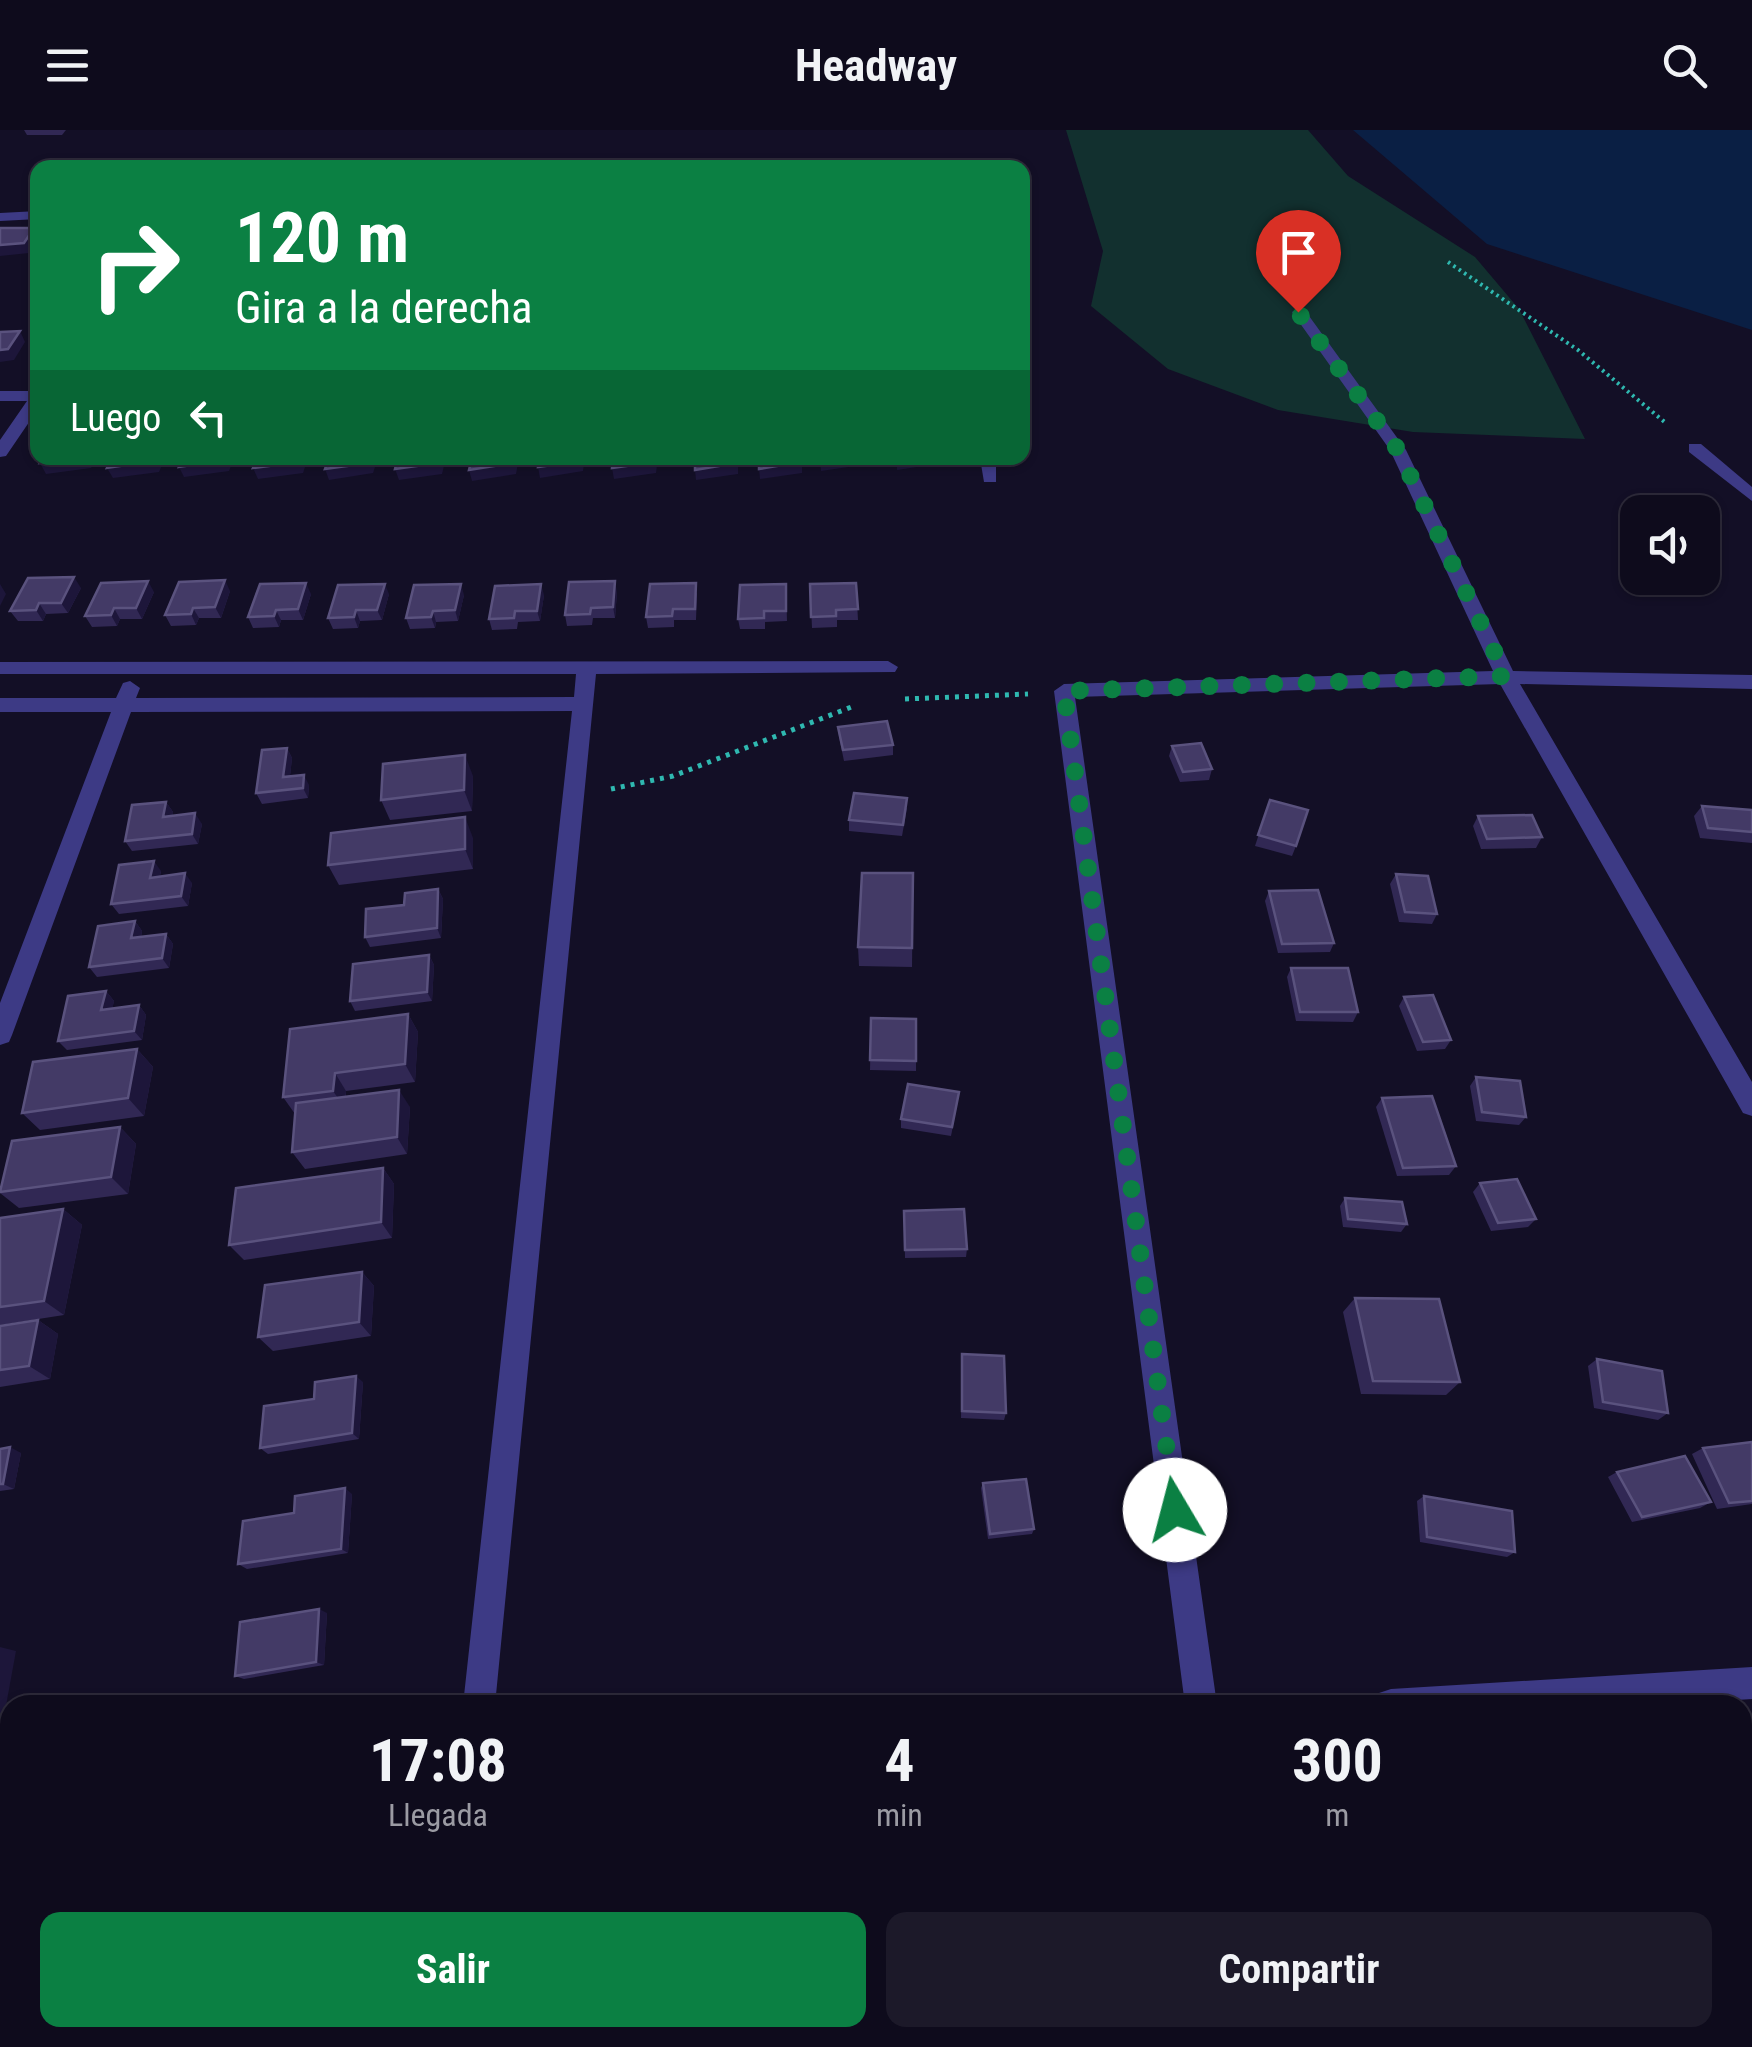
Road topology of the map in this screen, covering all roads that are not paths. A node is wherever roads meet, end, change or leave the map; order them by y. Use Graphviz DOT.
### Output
graph roads {
  1 [pos="0,216"];
  2 [pos="30,216"];
  3 [pos="1298,312"];
  4 [pos="0,396"];
  5 [pos="30,396"];
  6 [pos="30,408"];
  7 [pos="1695,448"];
  8 [pos="0,452"];
  9 [pos="989,465"];
  10 [pos="990,478"];
  11 [pos="1752,496"];
  12 [pos="888,666"];
  13 [pos="587,667"];
  14 [pos="0,668"];
  15 [pos="138,668"];
  16 [pos="1506,676"];
  17 [pos="1752,682"];
  18 [pos="124,703"];
  19 [pos="0,704"];
  20 [pos="583,704"];
  21 [pos="0,1035"];
  22 [pos="1752,1105"];
  23 [pos="1752,1683"];
  24 [pos="481,1695"];
  25 [pos="1200,1695"];
  26 [pos="1555,1695"];
  1 -- 2 [label="street"];
  3 -- 16 [label="street"];
  4 -- 5 [label="street"];
  6 -- 8 [label="street"];
  7 -- 11 [label="street"];
  9 -- 10 [label="street"];
  12 -- 13 [label="street"];
  13 -- 15 [label="street"];
  13 -- 20 [label="street"];
  14 -- 15 [label="street"];
  15 -- 18 [label="street"];
  16 -- 17 [label="street"];
  16 -- 22 [label="street"];
  16 -- 25 [label="street"];
  18 -- 19 [label="street"];
  18 -- 20 [label="street"];
  18 -- 21 [label="street"];
  20 -- 24 [label="street"];
  23 -- 26 [label="street"];
}
